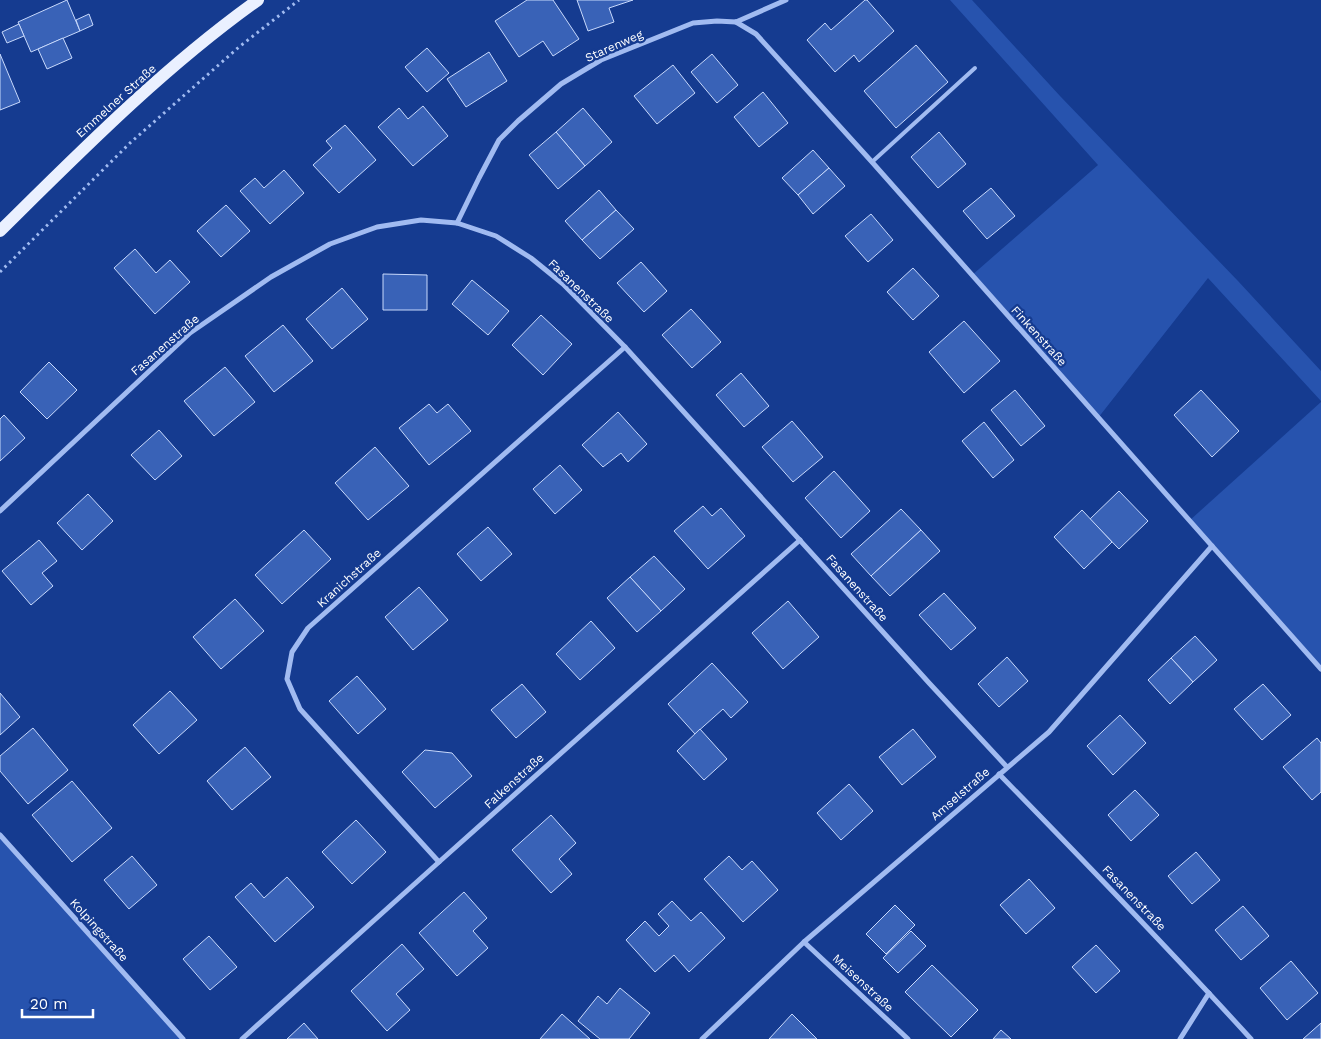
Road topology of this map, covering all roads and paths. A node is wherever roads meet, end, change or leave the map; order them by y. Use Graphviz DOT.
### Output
graph roads {
  1 [pos="258,0"];
  2 [pos="299,0"];
  3 [pos="786,0"];
  4 [pos="736,22"];
  5 [pos="975,68"];
  6 [pos="872,162"];
  7 [pos="458,222"];
  8 [pos="0,230"];
  9 [pos="0,272"];
  10 [pos="625,347"];
  11 [pos="0,511"];
  12 [pos="800,540"];
  13 [pos="1212,546"];
  14 [pos="1321,669"];
  15 [pos="1007,767"];
  16 [pos="999,774"];
  17 [pos="0,835"];
  18 [pos="438,862"];
  19 [pos="804,942"];
  20 [pos="1209,993"];
  21 [pos="183,1039"];
  22 [pos="242,1039"];
  23 [pos="702,1039"];
  24 [pos="908,1039"];
  25 [pos="1180,1039"];
  26 [pos="1251,1039"];
  1 -- 8 [label="main road, Emmelner Straße"];
  2 -- 9 [label="path"];
  3 -- 4 [label="street, Starenweg"];
  4 -- 6 [label="street, Finkenstraße"];
  4 -- 7 [label="street, Starenweg"];
  5 -- 6 [label="lane"];
  6 -- 13 [label="street, Finkenstraße"];
  7 -- 10 [label="street, Fasanenstraße"];
  7 -- 11 [label="street, Fasanenstraße"];
  10 -- 12 [label="street, Fasanenstraße"];
  10 -- 18 [label="street, Kranichstraße"];
  12 -- 15 [label="street, Fasanenstraße"];
  12 -- 18 [label="street, Falkenstraße"];
  13 -- 14 [label="street, Finkenstraße"];
  13 -- 15 [label="street, Amselstraße"];
  15 -- 16 [label="street, Amselstraße"];
  16 -- 19 [label="street, Amselstraße"];
  16 -- 20 [label="street, Fasanenstraße"];
  17 -- 21 [label="street, Kolpingstraße"];
  18 -- 22 [label="street, Falkenstraße"];
  19 -- 23 [label="street, Amselstraße"];
  19 -- 24 [label="street, Meisenstraße"];
  20 -- 25 [label="street"];
  20 -- 26 [label="street, Fasanenstraße"];
}
